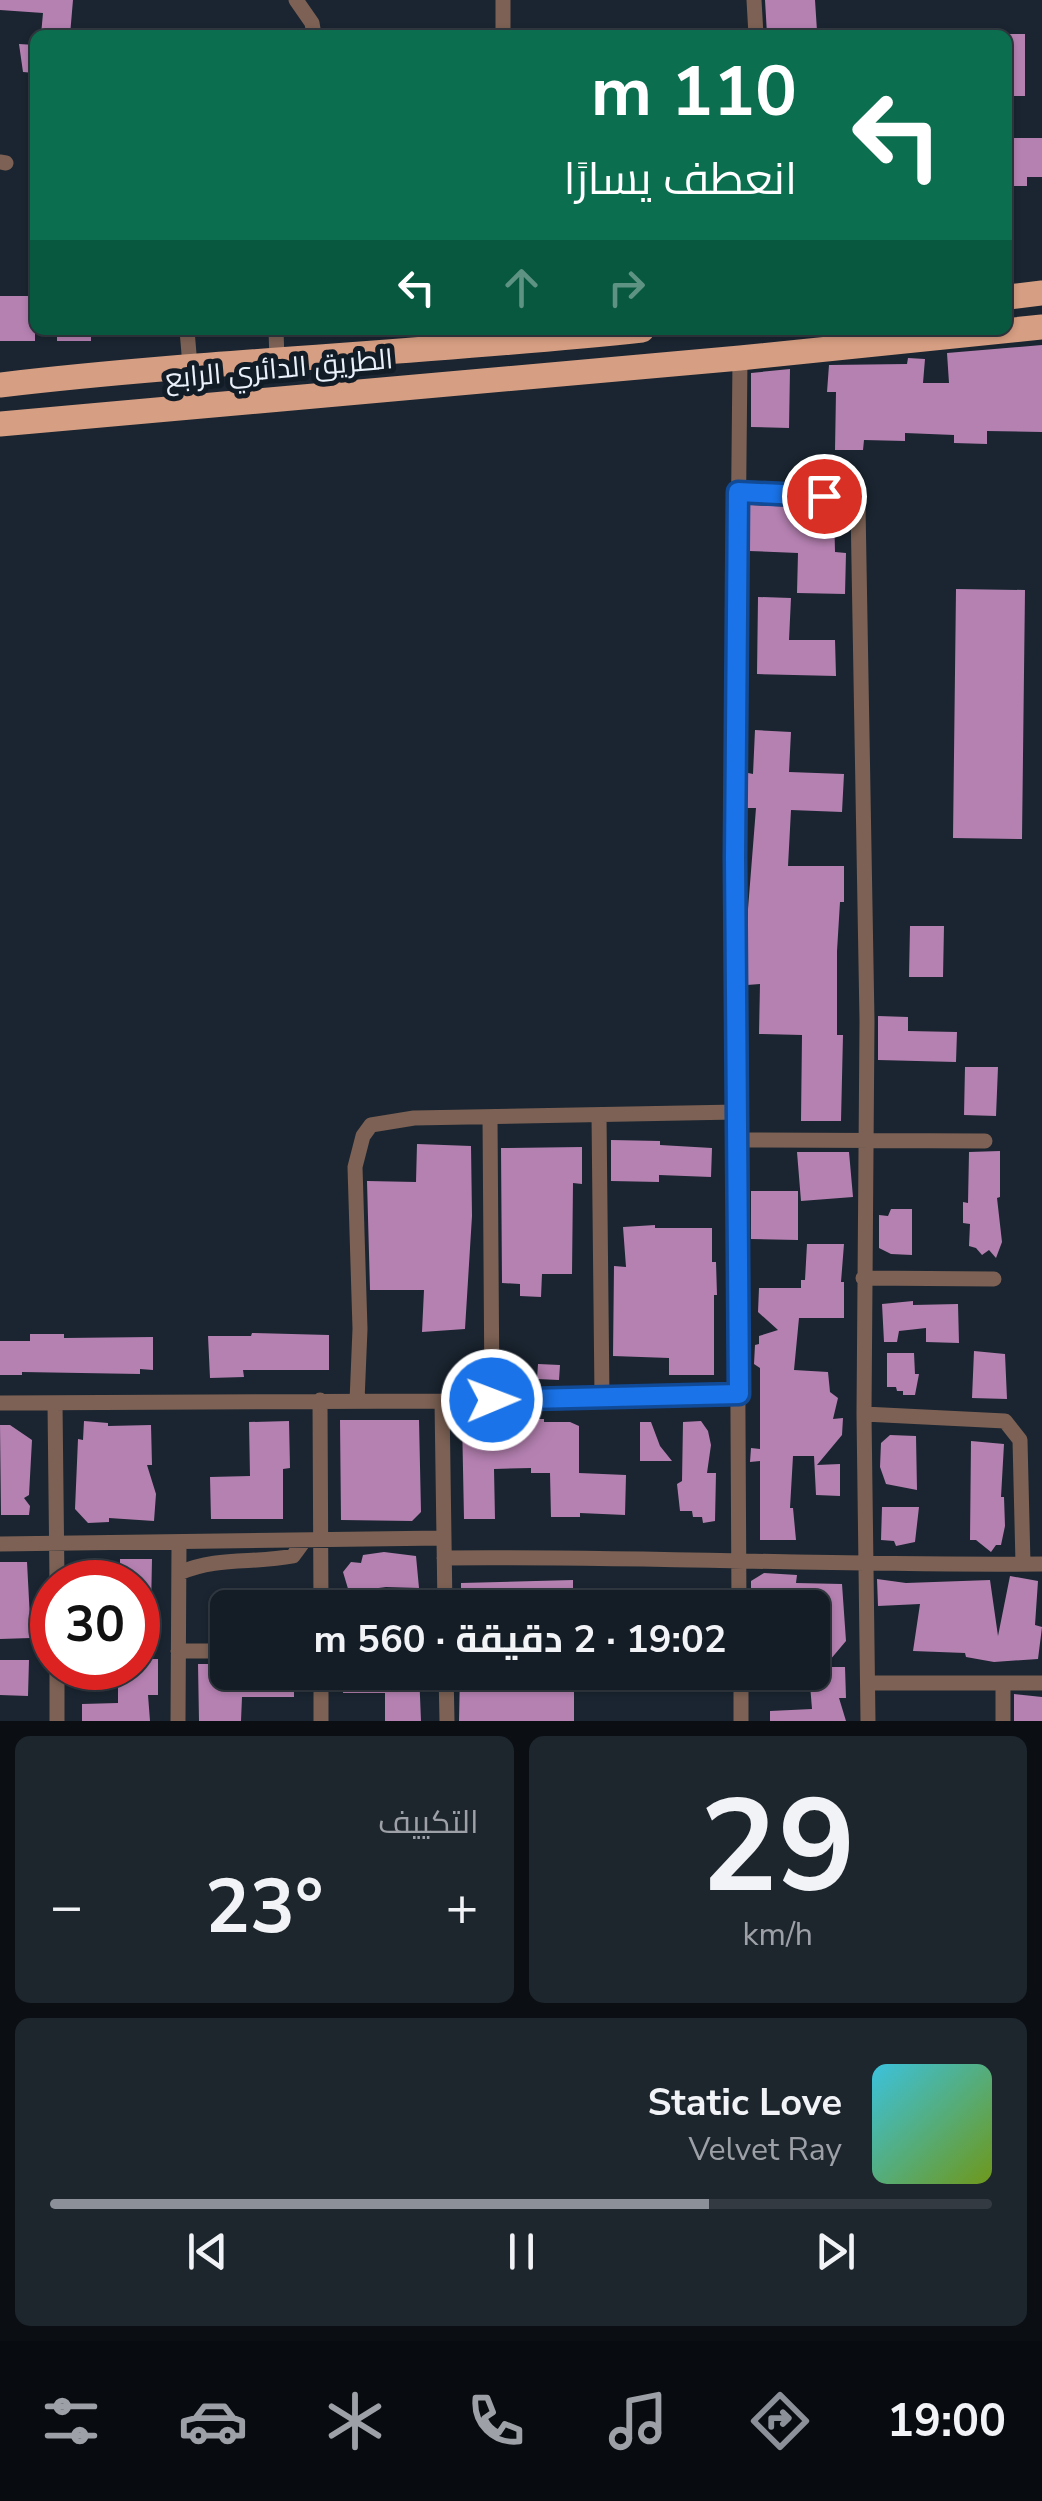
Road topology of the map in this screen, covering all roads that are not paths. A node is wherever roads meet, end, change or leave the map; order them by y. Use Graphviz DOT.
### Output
graph roads {
  1 [pos="296,0"];
  2 [pos="503,0"];
  3 [pos="754,0"];
  4 [pos="313,30"];
  5 [pos="503,30"];
  6 [pos="756,30"];
  7 [pos="1042,294"];
  8 [pos="1012,296"];
  9 [pos="1042,327"];
  10 [pos="1012,330"];
  11 [pos="187,335"];
  12 [pos="276,335"];
  13 [pos="555,335"];
  14 [pos="964,335"];
  15 [pos="503,338"];
  16 [pos="740,358"];
  17 [pos="277,360"];
  18 [pos="190,366"];
  19 [pos="3,385"];
  20 [pos="4,424"];
  21 [pos="738,492"];
  22 [pos="737,1112"];
  23 [pos="600,1115"];
  24 [pos="490,1117"];
  25 [pos="866,1139"];
  26 [pos="737,1140"];
  27 [pos="985,1140"];
  28 [pos="864,1278"];
  29 [pos="994,1279"];
  30 [pos="739,1394"];
  31 [pos="602,1398"];
  32 [pos="320,1400"];
  33 [pos="358,1400"];
  34 [pos="492,1400"];
  35 [pos="442,1401"];
  36 [pos="0,1403"];
  37 [pos="56,1403"];
  38 [pos="864,1414"];
  39 [pos="442,1538"];
  40 [pos="312,1541"];
  41 [pos="56,1542"];
  42 [pos="0,1544"];
  43 [pos="179,1544"];
  44 [pos="444,1558"];
  45 [pos="56,1560"];
  46 [pos="738,1560"];
  47 [pos="1023,1564"];
  48 [pos="1042,1564"];
  49 [pos="866,1565"];
  50 [pos="179,1574"];
  51 [pos="319,1590"];
  52 [pos="445,1590"];
  53 [pos="739,1590"];
  54 [pos="178,1651"];
  55 [pos="210,1651"];
  56 [pos="1003,1683"];
  57 [pos="1042,1683"];
  58 [pos="868,1684"];
  59 [pos="57,1690"];
  60 [pos="321,1690"];
  61 [pos="446,1690"];
  62 [pos="741,1690"];
  63 [pos="58,1721"];
  64 [pos="178,1721"];
  65 [pos="321,1721"];
  66 [pos="447,1721"];
  67 [pos="742,1721"];
  68 [pos="868,1721"];
  69 [pos="1003,1721"];
  1 -- 4 [label="street"];
  2 -- 5 [label="street"];
  3 -- 6 [label="street"];
  7 -- 8 [label="main road"];
  9 -- 10 [label="main road, الطريق الدائري الرابع"];
  11 -- 18 [label="street"];
  12 -- 17 [label="street"];
  13 -- 15 [label="main road, الطريق الدائري الرابع"];
  14 -- 16 [label="main road, الطريق الدائري الرابع"];
  15 -- 17 [label="main road, الطريق الدائري الرابع"];
  16 -- 20 [label="main road, الطريق الدائري الرابع"];
  16 -- 21 [label="street"];
  17 -- 18 [label="main road, الطريق الدائري الرابع"];
  18 -- 19 [label="main road, الطريق الدائري الرابع"];
  19 -- 20 [label="main road"];
  21 -- 22 [label="street"];
  21 -- 25 [label="street"];
  22 -- 23 [label="street"];
  22 -- 26 [label="street"];
  23 -- 24 [label="street"];
  23 -- 31 [label="street"];
  24 -- 33 [label="street"];
  24 -- 34 [label="street"];
  25 -- 26 [label="street"];
  25 -- 27 [label="street"];
  25 -- 28 [label="street"];
  26 -- 30 [label="street"];
  28 -- 29 [label="street"];
  28 -- 38 [label="street"];
  30 -- 31 [label="street"];
  30 -- 46 [label="street"];
  31 -- 34 [label="street"];
  32 -- 33 [label="street"];
  32 -- 37 [label="street"];
  32 -- 40 [label="street"];
  33 -- 35 [label="street"];
  34 -- 35 [label="street"];
  35 -- 39 [label="street"];
  36 -- 37 [label="street"];
  37 -- 41 [label="street"];
  38 -- 47 [label="street"];
  38 -- 49 [label="street"];
  39 -- 40 [label="street"];
  39 -- 44 [label="street"];
  40 -- 43 [label="street"];
  40 -- 50 [label="street"];
  40 -- 51 [label="street"];
  41 -- 42 [label="street"];
  41 -- 43 [label="street"];
  41 -- 45 [label="street"];
  43 -- 50 [label="street"];
  44 -- 46 [label="street"];
  44 -- 52 [label="street"];
  46 -- 49 [label="street"];
  46 -- 53 [label="street"];
  47 -- 48 [label="street"];
  47 -- 49 [label="street"];
  49 -- 58 [label="street"];
  50 -- 54 [label="street"];
  54 -- 55 [label="street"];
  54 -- 64 [label="street"];
  56 -- 57 [label="street"];
  56 -- 58 [label="street"];
  56 -- 69 [label="street"];
  58 -- 68 [label="street"];
  59 -- 63 [label="street"];
  60 -- 65 [label="street"];
  61 -- 66 [label="street"];
  62 -- 67 [label="street"];
}
